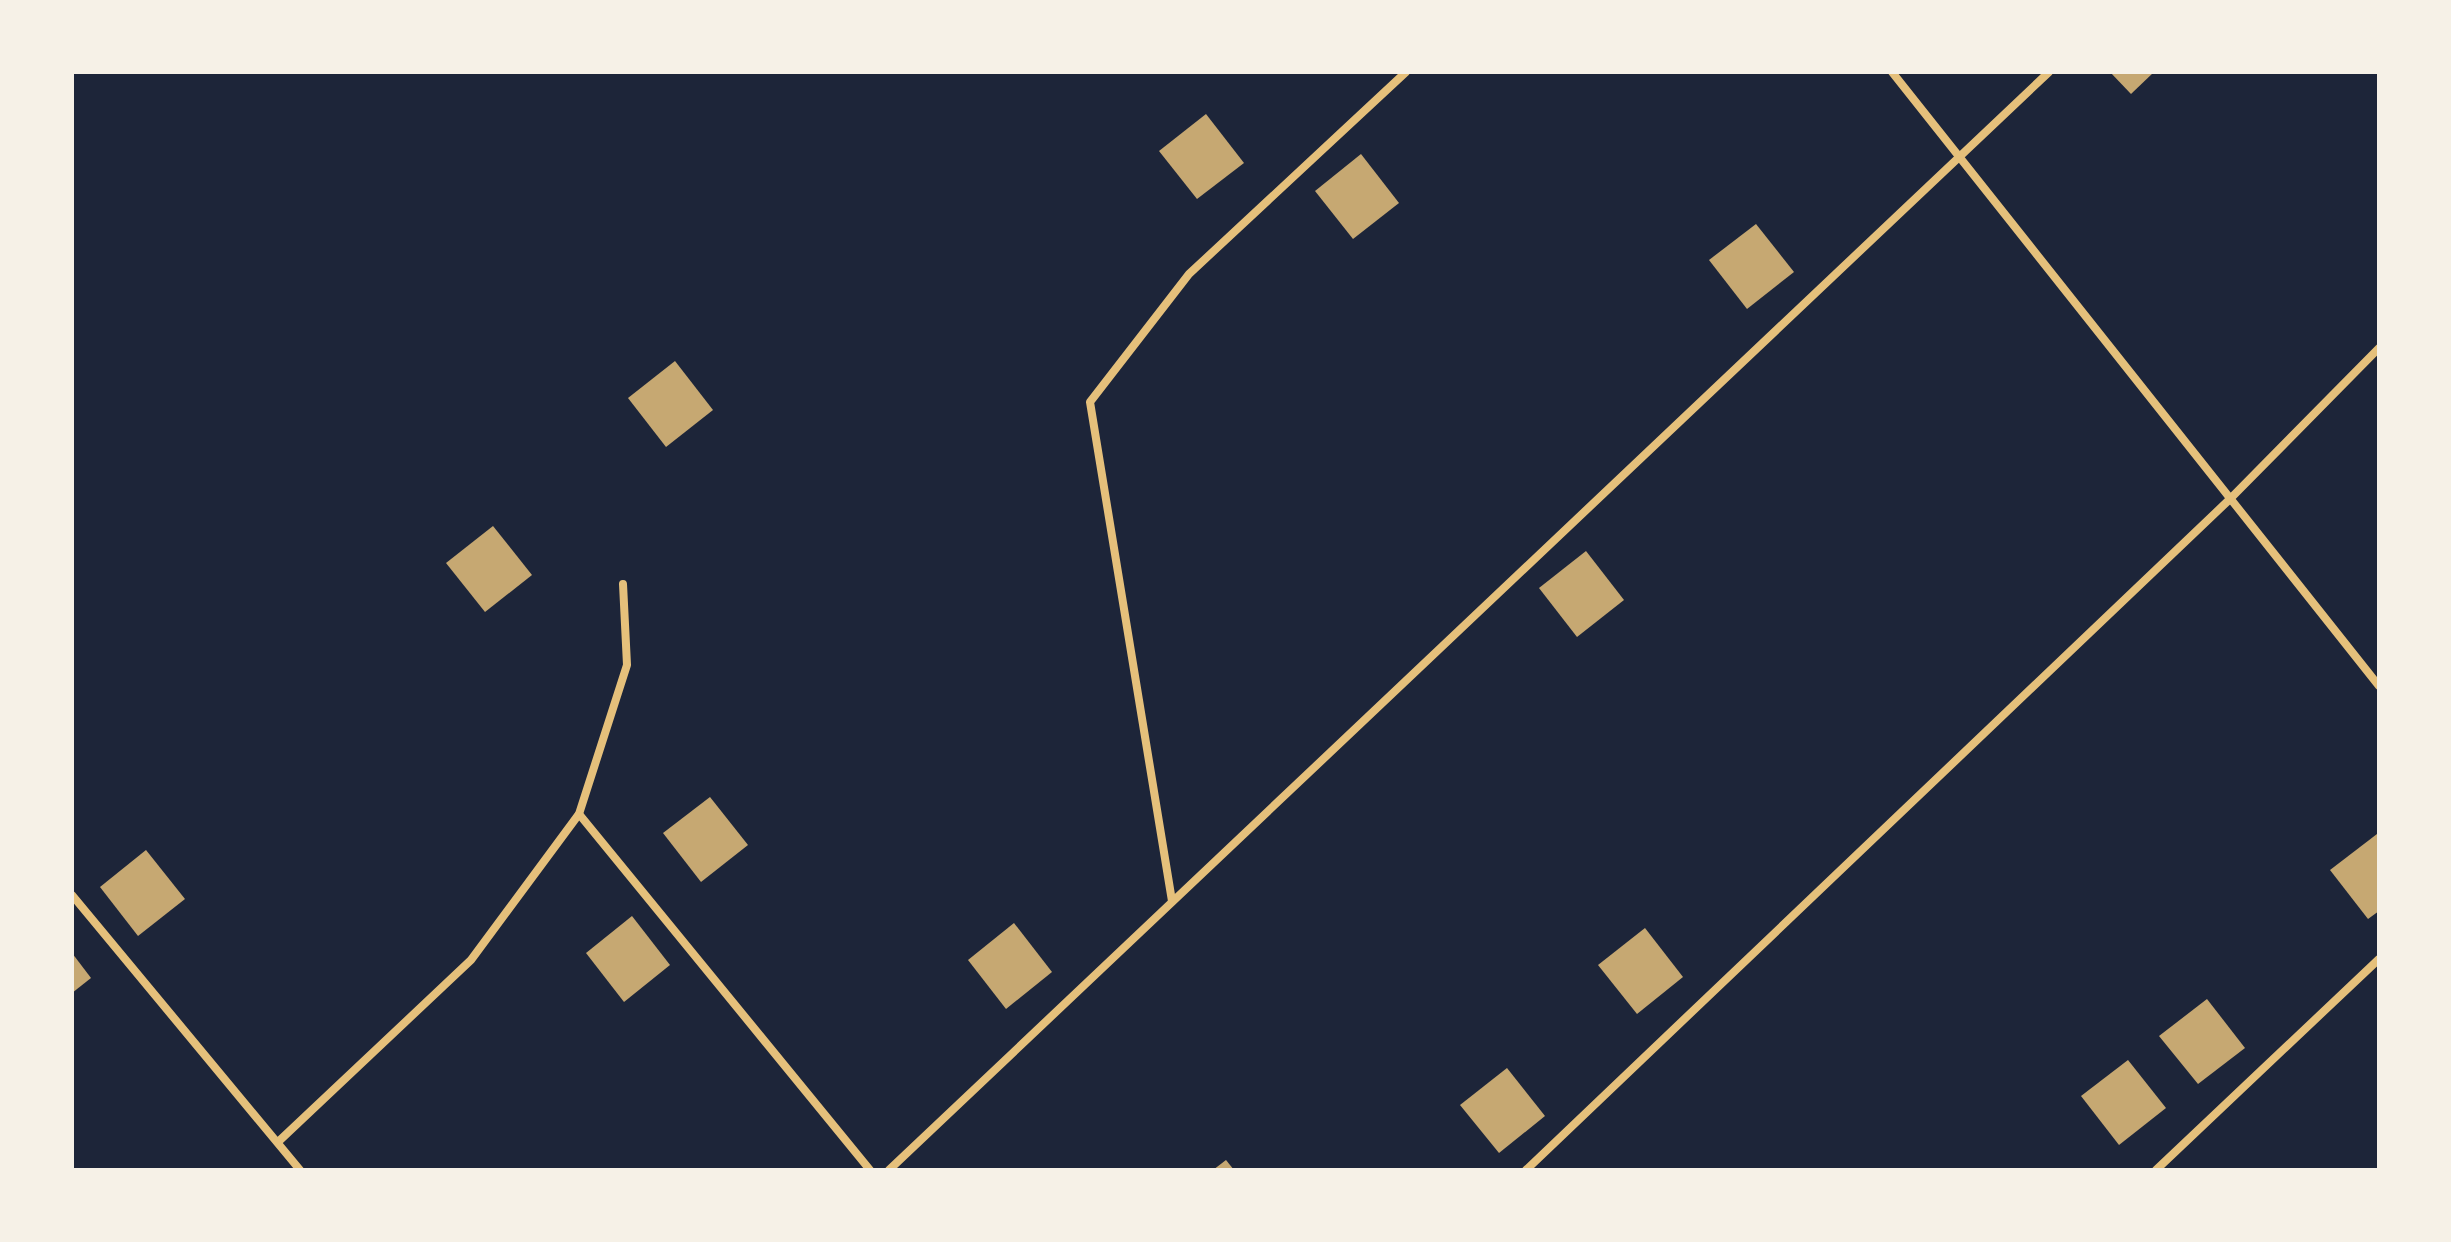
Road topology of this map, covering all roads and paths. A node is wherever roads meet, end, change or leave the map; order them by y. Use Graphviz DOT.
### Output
graph roads {
  1 [pos="1406,72"];
  2 [pos="1892,72"];
  3 [pos="2049,72"];
  4 [pos="1958,156"];
  5 [pos="2379,348"];
  6 [pos="2230,499"];
  7 [pos="623,584"];
  8 [pos="2379,686"];
  9 [pos="579,814"];
  10 [pos="72,895"];
  11 [pos="1172,901"];
  12 [pos="2379,959"];
  13 [pos="278,1142"];
  14 [pos="300,1170"];
  15 [pos="870,1170"];
  16 [pos="889,1170"];
  17 [pos="1526,1170"];
  18 [pos="2156,1170"];
  1 -- 11 [label="street"];
  2 -- 4 [label="street"];
  3 -- 4 [label="street"];
  4 -- 6 [label="street"];
  4 -- 11 [label="street"];
  5 -- 6 [label="street"];
  6 -- 8 [label="street"];
  6 -- 17 [label="street"];
  7 -- 9 [label="street"];
  9 -- 13 [label="street"];
  9 -- 15 [label="street"];
  10 -- 13 [label="street"];
  11 -- 16 [label="street"];
  12 -- 18 [label="street"];
  13 -- 14 [label="street"];
}
